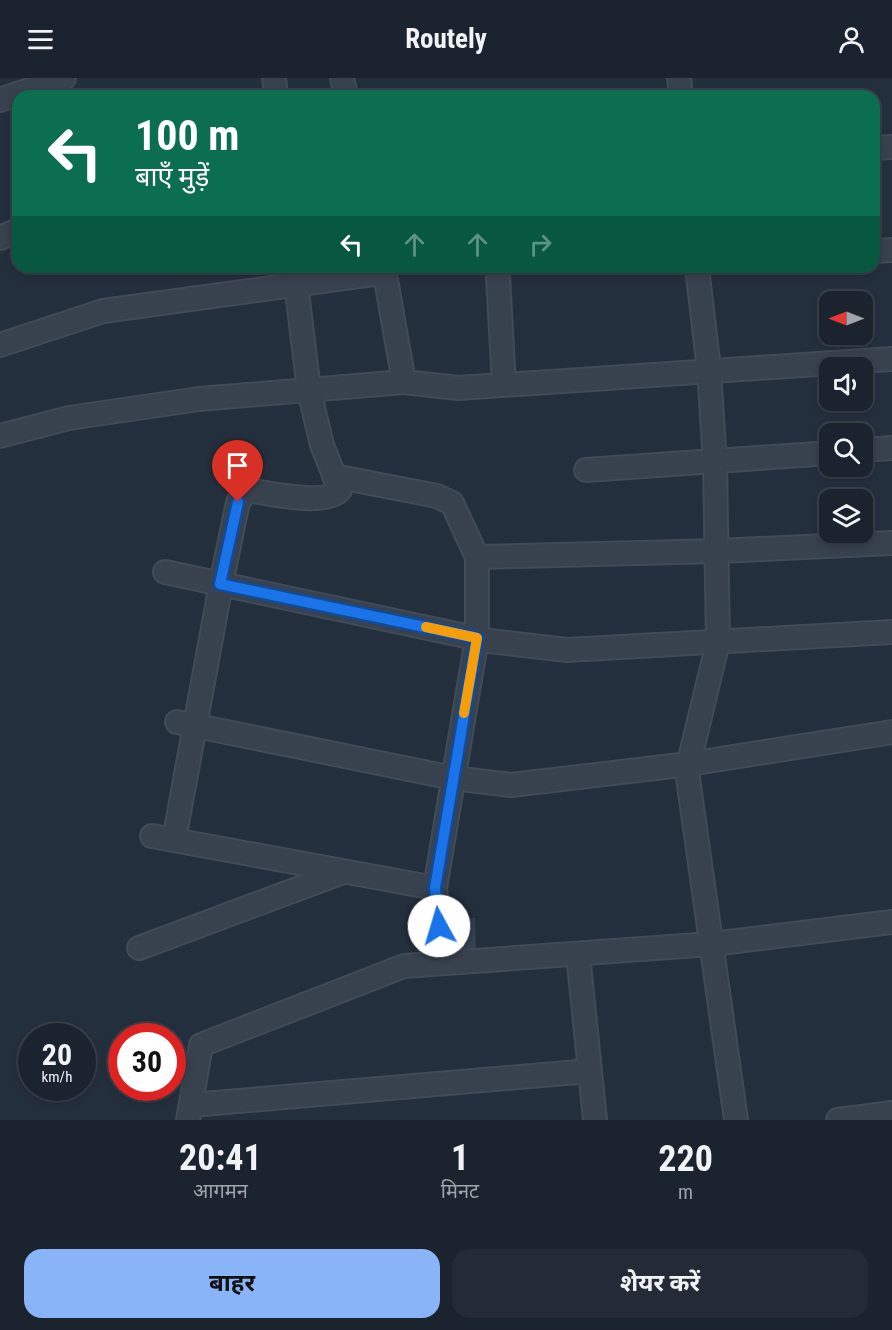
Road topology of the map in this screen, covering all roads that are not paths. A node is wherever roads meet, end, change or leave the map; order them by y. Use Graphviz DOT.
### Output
graph roads {
  1 [pos="64,78"];
  2 [pos="29,90"];
  3 [pos="698,273"];
  4 [pos="295,276"];
  5 [pos="498,277"];
  6 [pos="0,345"];
  7 [pos="892,359"];
  8 [pos="709,370"];
  9 [pos="404,382"];
  10 [pos="504,384"];
  11 [pos="309,390"];
  12 [pos="0,436"];
  13 [pos="892,448"];
  14 [pos="873,449"];
  15 [pos="819,454"];
  16 [pos="715,463"];
  17 [pos="586,470"];
  18 [pos="334,476"];
  19 [pos="892,543"];
  20 [pos="718,551"];
  21 [pos="477,557"];
  22 [pos="165,572"];
  23 [pos="220,584"];
  24 [pos="892,632"];
  25 [pos="477,638"];
  26 [pos="718,642"];
  27 [pos="186,724"];
  28 [pos="892,732"];
  29 [pos="689,764"];
  30 [pos="453,778"];
  31 [pos="344,871"];
  32 [pos="435,888"];
  33 [pos="892,922"];
  34 [pos="711,944"];
  35 [pos="139,948"];
  36 [pos="578,954"];
  37 [pos="444,963"];
  38 [pos="590,1071"];
  39 [pos="190,1112"];
  40 [pos="892,1113"];
  41 [pos="595,1120"];
  42 [pos="736,1120"];
  43 [pos="838,1120"];
  1 -- 2 [label="street"];
  3 -- 8 [label="street"];
  4 -- 6 [label="street"];
  4 -- 9 [label="street"];
  4 -- 11 [label="street"];
  5 -- 10 [label="street"];
  7 -- 8 [label="street"];
  8 -- 10 [label="street"];
  8 -- 16 [label="street"];
  9 -- 10 [label="street"];
  9 -- 11 [label="street"];
  11 -- 12 [label="street"];
  11 -- 18 [label="street"];
  13 -- 14 [label="street"];
  15 -- 16 [label="street"];
  16 -- 17 [label="street"];
  16 -- 20 [label="street"];
  18 -- 21 [label="street"];
  18 -- 23 [label="street"];
  19 -- 20 [label="street"];
  20 -- 21 [label="street"];
  20 -- 26 [label="street"];
  21 -- 25 [label="street"];
  22 -- 23 [label="street"];
  23 -- 25 [label="street"];
  23 -- 27 [label="street"];
  24 -- 26 [label="street"];
  25 -- 26 [label="street"];
  25 -- 30 [label="street"];
  26 -- 29 [label="street"];
  27 -- 30 [label="street"];
  27 -- 31 [label="street"];
  28 -- 29 [label="street"];
  29 -- 30 [label="street"];
  29 -- 34 [label="street"];
  30 -- 32 [label="street"];
  31 -- 32 [label="street"];
  31 -- 35 [label="street"];
  32 -- 37 [label="street"];
  33 -- 34 [label="street"];
  34 -- 36 [label="street"];
  34 -- 42 [label="street"];
  36 -- 37 [label="street"];
  36 -- 38 [label="street"];
  37 -- 39 [label="street"];
  38 -- 39 [label="street"];
  38 -- 41 [label="street"];
  40 -- 43 [label="street"];
}
